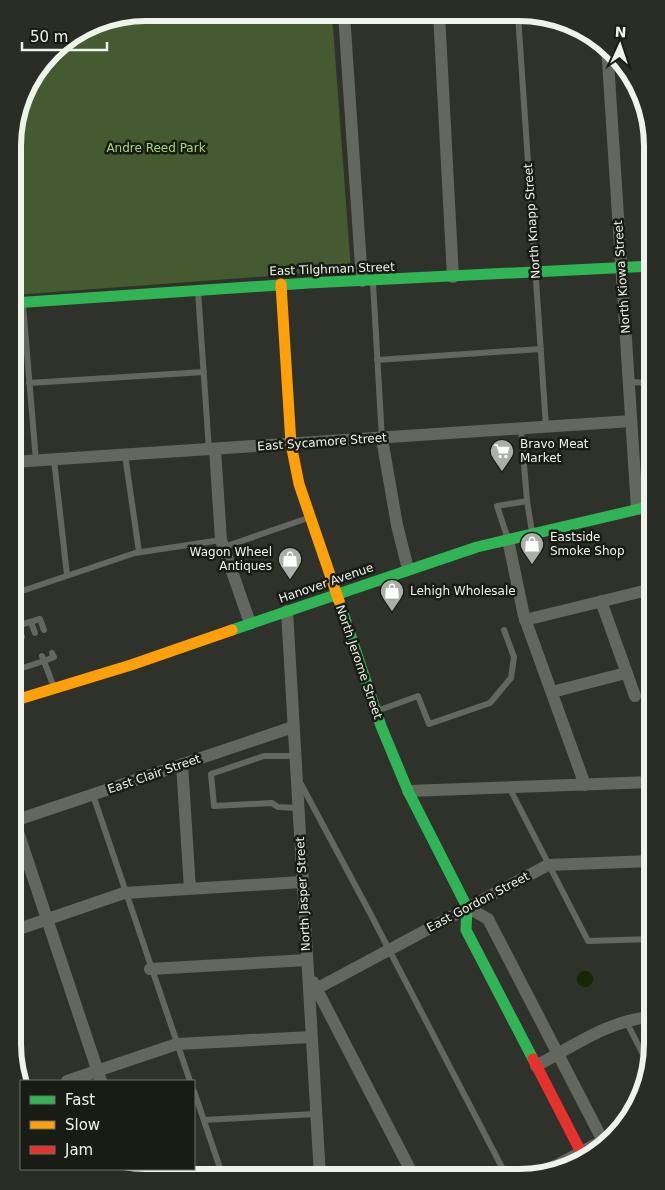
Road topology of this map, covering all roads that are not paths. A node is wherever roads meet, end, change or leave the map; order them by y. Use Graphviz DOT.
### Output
graph roads {
  1 [pos="345,21"];
  2 [pos="439,21"];
  3 [pos="518,21"];
  4 [pos="609,70"];
  5 [pos="644,267"];
  6 [pos="621,269"];
  7 [pos="536,272"];
  8 [pos="454,277"];
  9 [pos="368,281"];
  10 [pos="280,284"];
  11 [pos="198,290"];
  12 [pos="21,302"];
  13 [pos="21,324"];
  14 [pos="541,349"];
  15 [pos="377,360"];
  16 [pos="204,372"];
  17 [pos="629,382"];
  18 [pos="29,383"];
  19 [pos="644,383"];
  20 [pos="632,421"];
  21 [pos="546,427"];
  22 [pos="521,429"];
  23 [pos="382,439"];
  24 [pos="291,444"];
  25 [pos="212,450"];
  26 [pos="125,455"];
  27 [pos="54,460"];
  28 [pos="36,461"];
  29 [pos="21,462"];
  30 [pos="526,501"];
  31 [pos="644,508"];
  32 [pos="637,509"];
  33 [pos="310,517"];
  34 [pos="532,533"];
  35 [pos="508,540"];
  36 [pos="223,544"];
  37 [pos="139,552"];
  38 [pos="408,569"];
  39 [pos="67,575"];
  40 [pos="21,591"];
  41 [pos="644,591"];
  42 [pos="336,594"];
  43 [pos="601,601"];
  44 [pos="287,611"];
  45 [pos="526,620"];
  46 [pos="31,622"];
  47 [pos="250,623"];
  48 [pos="21,625"];
  49 [pos="44,630"];
  50 [pos="504,630"];
  51 [pos="35,633"];
  52 [pos="52,653"];
  53 [pos="43,659"];
  54 [pos="21,666"];
  55 [pos="626,673"];
  56 [pos="54,688"];
  57 [pos="552,692"];
  58 [pos="635,696"];
  59 [pos="21,698"];
  60 [pos="376,712"];
  61 [pos="293,727"];
  62 [pos="290,756"];
  63 [pos="182,764"];
  64 [pos="296,777"];
  65 [pos="643,782"];
  66 [pos="585,785"];
  67 [pos="509,787"];
  68 [pos="408,791"];
  69 [pos="93,795"];
  70 [pos="292,807"];
  71 [pos="21,817"];
  72 [pos="21,840"];
  73 [pos="643,861"];
  74 [pos="548,865"];
  75 [pos="302,882"];
  76 [pos="190,889"];
  77 [pos="124,893"];
  78 [pos="467,907"];
  79 [pos="47,919"];
  80 [pos="21,928"];
  81 [pos="643,939"];
  82 [pos="390,951"];
  83 [pos="307,965"];
  84 [pos="150,969"];
  85 [pos="316,989"];
  86 [pos="643,1018"];
  87 [pos="626,1021"];
  88 [pos="311,1036"];
  89 [pos="177,1044"];
  90 [pos="643,1054"];
  91 [pos="557,1055"];
  92 [pos="536,1066"];
  93 [pos="99,1076"];
  94 [pos="73,1080"];
  95 [pos="190,1080"];
  96 [pos="195,1094"];
  97 [pos="316,1114"];
  98 [pos="204,1120"];
  99 [pos="600,1138"];
  100 [pos="581,1152"];
  101 [pos="220,1169"];
  102 [pos="319,1169"];
  103 [pos="410,1169"];
  104 [pos="501,1169"];
  1 -- 9 [label="street"];
  2 -- 8 [label="street"];
  3 -- 7 [label="lane, North Knapp Street"];
  4 -- 6 [label="street, North Kiowa Street"];
  5 -- 6 [label="street, East Tilghman Street"];
  6 -- 7 [label="street, East Tilghman Street"];
  6 -- 17 [label="street, North Kiowa Street"];
  7 -- 8 [label="street, East Tilghman Street"];
  7 -- 14 [label="lane, North Knapp Street"];
  8 -- 9 [label="street, East Tilghman Street"];
  9 -- 10 [label="street, East Tilghman Street"];
  9 -- 15 [label="lane"];
  10 -- 11 [label="street, East Tilghman Street"];
  10 -- 24 [label="street, North Jerome Street"];
  11 -- 12 [label="street, East Tilghman Street"];
  11 -- 16 [label="lane"];
  13 -- 18 [label="lane"];
  14 -- 15 [label="lane"];
  14 -- 21 [label="lane, North Knapp Street"];
  15 -- 23 [label="lane"];
  16 -- 18 [label="lane"];
  16 -- 25 [label="lane"];
  17 -- 19 [label="lane"];
  17 -- 20 [label="street, North Kiowa Street"];
  18 -- 28 [label="lane"];
  20 -- 21 [label="street, East Sycamore Street"];
  20 -- 32 [label="street, North Kiowa Street"];
  21 -- 22 [label="street, East Sycamore Street"];
  22 -- 23 [label="street, East Sycamore Street"];
  22 -- 30 [label="lane"];
  23 -- 24 [label="street, East Sycamore Street"];
  23 -- 38 [label="street"];
  24 -- 25 [label="street, East Sycamore Street"];
  24 -- 33 [label="street, North Jerome Street"];
  25 -- 26 [label="street, East Sycamore Street"];
  25 -- 36 [label="street"];
  26 -- 27 [label="street, East Sycamore Street"];
  26 -- 37 [label="lane"];
  27 -- 28 [label="street, East Sycamore Street"];
  27 -- 39 [label="lane"];
  28 -- 29 [label="street, East Sycamore Street"];
  30 -- 34 [label="lane"];
  30 -- 35 [label="lane"];
  31 -- 32 [label="street, Hanover Avenue"];
  32 -- 34 [label="street, Hanover Avenue"];
  33 -- 36 [label="lane"];
  33 -- 42 [label="street, North Jerome Street"];
  34 -- 35 [label="street, Hanover Avenue"];
  35 -- 38 [label="street, Hanover Avenue"];
  35 -- 45 [label="street"];
  36 -- 37 [label="lane"];
  36 -- 47 [label="street"];
  37 -- 39 [label="lane"];
  38 -- 42 [label="street, Hanover Avenue"];
  39 -- 40 [label="lane"];
  41 -- 43 [label="street"];
  42 -- 44 [label="street, Hanover Avenue"];
  42 -- 60 [label="street, North Jerome Street"];
  43 -- 45 [label="street"];
  43 -- 55 [label="street"];
  44 -- 47 [label="street, Hanover Avenue"];
  44 -- 61 [label="street, North Jasper Street"];
  45 -- 57 [label="street"];
  46 -- 48 [label="lane"];
  46 -- 49 [label="lane"];
  46 -- 51 [label="lane"];
  47 -- 56 [label="street, Hanover Avenue"];
  50 -- 60 [label="lane"];
  52 -- 53 [label="lane"];
  53 -- 54 [label="lane"];
  53 -- 56 [label="lane"];
  55 -- 57 [label="street"];
  55 -- 58 [label="street"];
  56 -- 59 [label="street, Hanover Avenue"];
  57 -- 66 [label="street"];
  60 -- 68 [label="street, North Jerome Street"];
  61 -- 62 [label="street, North Jasper Street"];
  61 -- 63 [label="street, East Clair Street"];
  62 -- 64 [label="street, North Jasper Street"];
  62 -- 70 [label="lane"];
  63 -- 69 [label="street, East Clair Street"];
  63 -- 76 [label="street"];
  64 -- 70 [label="street, North Jasper Street"];
  64 -- 82 [label="lane"];
  65 -- 66 [label="street"];
  66 -- 67 [label="street"];
  67 -- 68 [label="street"];
  67 -- 74 [label="lane"];
  68 -- 78 [label="street, North Jerome Street"];
  69 -- 71 [label="street, East Clair Street"];
  69 -- 77 [label="lane"];
  70 -- 75 [label="street, North Jasper Street"];
  72 -- 79 [label="street"];
  73 -- 74 [label="street, East Gordon Street"];
  74 -- 78 [label="street, East Gordon Street"];
  74 -- 81 [label="lane"];
  75 -- 76 [label="street"];
  75 -- 83 [label="street, North Jasper Street"];
  76 -- 77 [label="street"];
  77 -- 79 [label="street"];
  77 -- 84 [label="lane"];
  78 -- 82 [label="street, East Gordon Street"];
  78 -- 91 [label="street"];
  78 -- 92 [label="street, North Jerome Street"];
  79 -- 80 [label="street"];
  79 -- 93 [label="street"];
  82 -- 85 [label="street, East Gordon Street"];
  82 -- 104 [label="lane"];
  83 -- 84 [label="street"];
  83 -- 85 [label="street"];
  83 -- 88 [label="street, North Jasper Street"];
  84 -- 89 [label="lane"];
  85 -- 103 [label="street"];
  86 -- 87 [label="street"];
  87 -- 90 [label="lane"];
  87 -- 91 [label="street"];
  88 -- 89 [label="street"];
  88 -- 97 [label="street, North Jasper Street"];
  89 -- 93 [label="street"];
  89 -- 95 [label="lane"];
  91 -- 92 [label="street"];
  91 -- 99 [label="street"];
  92 -- 100 [label="street, North Jerome Street"];
  93 -- 94 [label="street"];
  96 -- 98 [label="lane"];
  97 -- 98 [label="lane"];
  97 -- 102 [label="street, North Jasper Street"];
  98 -- 101 [label="lane"];
}
